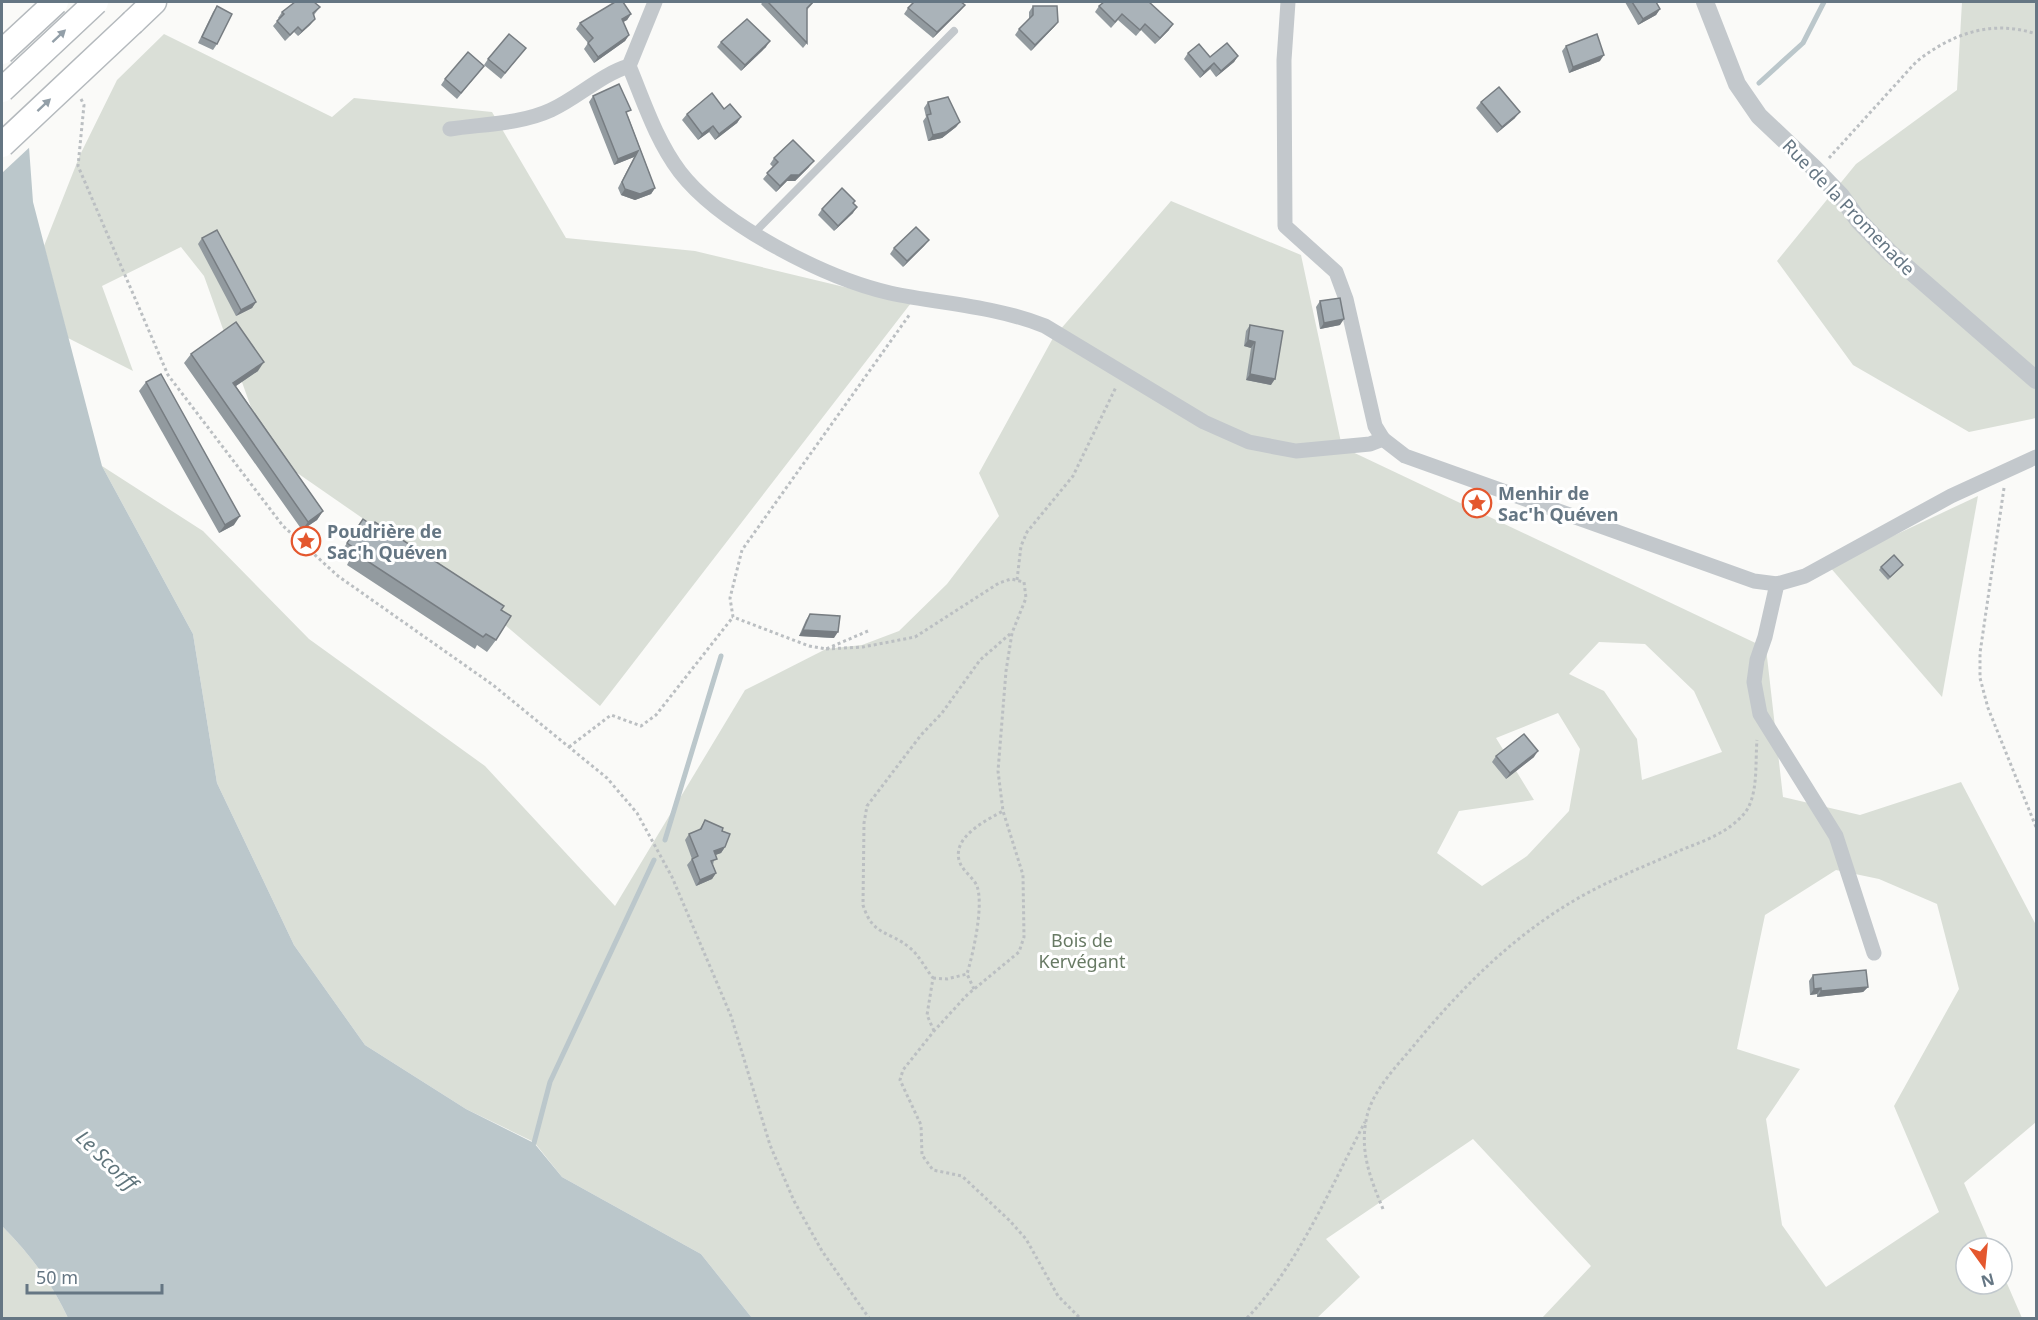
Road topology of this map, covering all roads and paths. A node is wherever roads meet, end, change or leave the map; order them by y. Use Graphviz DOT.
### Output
graph roads {
  1 [pos="56,2"];
  2 [pos="96,2"];
  3 [pos="154,2"];
  4 [pos="655,2"];
  5 [pos="1288,2"];
  6 [pos="1705,2"];
  7 [pos="954,31"];
  8 [pos="2037,34"];
  9 [pos="2,52"];
  10 [pos="629,66"];
  11 [pos="2,90"];
  12 [pos="450,129"];
  13 [pos="2,145"];
  14 [pos="78,166"];
  15 [pos="1817,171"];
  16 [pos="755,232"];
  17 [pos="922,298"];
  18 [pos="1122,374"];
  19 [pos="2037,380"];
  20 [pos="1383,439"];
  21 [pos="2037,458"];
  22 [pos="2006,471"];
  23 [pos="1017,580"];
  24 [pos="1777,584"];
  25 [pos="733,617"];
  26 [pos="867,631"];
  27 [pos="1012,633"];
  28 [pos="826,649"];
  29 [pos="1760,714"];
  30 [pos="569,747"];
  31 [pos="1003,812"];
  32 [pos="2037,827"];
  33 [pos="1874,953"];
  34 [pos="967,974"];
  35 [pos="933,978"];
  36 [pos="974,989"];
  37 [pos="934,1031"];
  38 [pos="1366,1120"];
  39 [pos="1383,1209"];
  40 [pos="869,1318"];
  41 [pos="1080,1318"];
  42 [pos="1247,1318"];
  1 -- 9 [label="highway, bridge"];
  11 -- 2 [label="highway, one-way, bridge"];
  13 -- 3 [label="highway, one-way, bridge"];
  4 -- 10 [label="street"];
  5 -- 20 [label="street"];
  6 -- 15 [label="street, Rue de la Promenade"];
  7 -- 16 [label="lane"];
  8 -- 15 [label="path"];
  10 -- 12 [label="street"];
  10 -- 16 [label="street"];
  14 -- 30 [label="path"];
  15 -- 19 [label="street, Rue de la Promenade"];
  16 -- 17 [label="street"];
  17 -- 18 [label="street"];
  17 -- 25 [label="path"];
  18 -- 20 [label="street"];
  18 -- 23 [label="path"];
  20 -- 24 [label="street"];
  21 -- 22 [label="street"];
  22 -- 24 [label="street"];
  22 -- 32 [label="path"];
  23 -- 27 [label="path"];
  23 -- 28 [label="path"];
  24 -- 29 [label="street"];
  25 -- 28 [label="path"];
  25 -- 30 [label="path"];
  26 -- 28 [label="path"];
  27 -- 31 [label="path"];
  27 -- 35 [label="path"];
  29 -- 33 [label="street"];
  29 -- 38 [label="path"];
  30 -- 40 [label="path"];
  31 -- 34 [label="path"];
  31 -- 36 [label="path"];
  34 -- 35 [label="path"];
  34 -- 36 [label="path"];
  35 -- 37 [label="path"];
  36 -- 37 [label="path"];
  37 -- 41 [label="path"];
  38 -- 39 [label="path"];
  38 -- 42 [label="path"];
}
